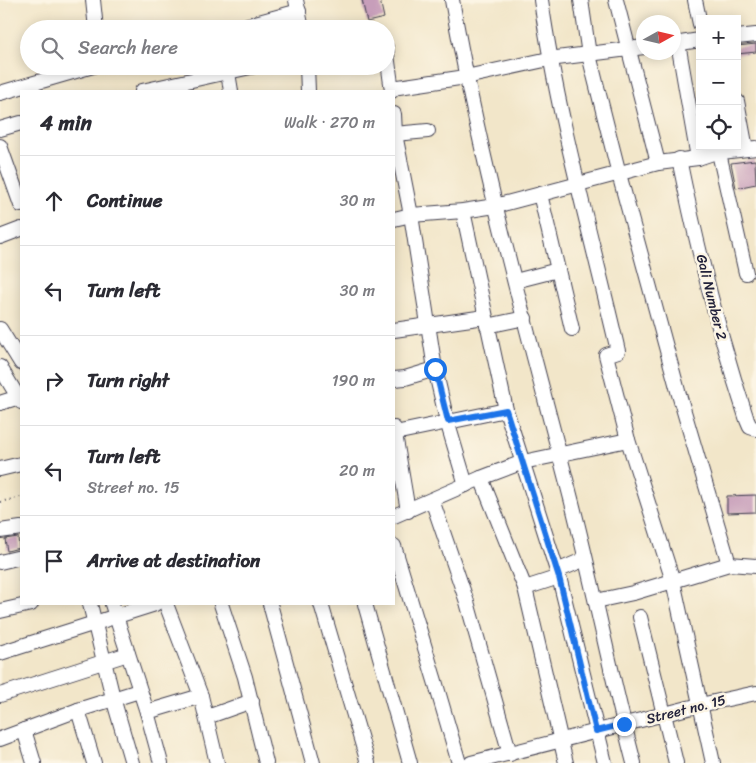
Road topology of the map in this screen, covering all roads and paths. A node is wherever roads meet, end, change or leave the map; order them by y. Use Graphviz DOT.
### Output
graph roads {
  1 [pos="93,0"];
  2 [pos="452,0"];
  3 [pos="541,0"];
  4 [pos="581,0"];
  5 [pos="616,0"];
  6 [pos="695,0"];
  7 [pos="297,5"];
  8 [pos="702,15"];
  9 [pos="95,20"];
  10 [pos="258,20"];
  11 [pos="300,20"];
  12 [pos="756,35"];
  13 [pos="741,37"];
  14 [pos="696,41"];
  15 [pos="681,43"];
  16 [pos="636,48"];
  17 [pos="628,49"];
  18 [pos="589,55"];
  19 [pos="549,59"];
  20 [pos="679,60"];
  21 [pos="62,75"];
  22 [pos="218,75"];
  23 [pos="228,75"];
  24 [pos="307,75"];
  25 [pos="390,75"];
  26 [pos="466,77"];
  27 [pos="147,90"];
  28 [pos="231,90"];
  29 [pos="308,90"];
  30 [pos="392,90"];
  31 [pos="0,93"];
  32 [pos="738,105"];
  33 [pos="20,122"];
  34 [pos="0,129"];
  35 [pos="428,131"];
  36 [pos="395,134"];
  37 [pos="0,146"];
  38 [pos="751,148"];
  39 [pos="719,153"];
  40 [pos="698,158"];
  41 [pos="679,159"];
  42 [pos="658,163"];
  43 [pos="619,174"];
  44 [pos="17,184"];
  45 [pos="578,184"];
  46 [pos="540,194"];
  47 [pos="20,200"];
  48 [pos="495,206"];
  49 [pos="463,211"];
  50 [pos="411,215"];
  51 [pos="395,219"];
  52 [pos="20,229"];
  53 [pos="0,237"];
  54 [pos="558,270"];
  55 [pos="746,273"];
  56 [pos="515,282"];
  57 [pos="524,318"];
  58 [pos="486,321"];
  59 [pos="429,325"];
  60 [pos="0,329"];
  61 [pos="572,329"];
  62 [pos="395,330"];
  63 [pos="20,359"];
  64 [pos="20,360"];
  65 [pos="435,369"];
  66 [pos="1,370"];
  67 [pos="395,379"];
  68 [pos="20,399"];
  69 [pos="0,404"];
  70 [pos="506,410"];
  71 [pos="448,421"];
  72 [pos="756,429"];
  73 [pos="395,431"];
  74 [pos="395,437"];
  75 [pos="628,440"];
  76 [pos="560,455"];
  77 [pos="523,462"];
  78 [pos="20,464"];
  79 [pos="0,470"];
  80 [pos="481,478"];
  81 [pos="466,485"];
  82 [pos="20,496"];
  83 [pos="432,500"];
  84 [pos="0,502"];
  85 [pos="408,511"];
  86 [pos="395,516"];
  87 [pos="20,528"];
  88 [pos="0,531"];
  89 [pos="395,549"];
  90 [pos="20,557"];
  91 [pos="585,559"];
  92 [pos="0,562"];
  93 [pos="729,564"];
  94 [pos="756,566"];
  95 [pos="558,574"];
  96 [pos="673,581"];
  97 [pos="525,588"];
  98 [pos="596,601"];
  99 [pos="27,605"];
  100 [pos="90,605"];
  101 [pos="148,605"];
  102 [pos="166,605"];
  103 [pos="221,605"];
  104 [pos="270,605"];
  105 [pos="321,605"];
  106 [pos="366,605"];
  107 [pos="114,610"];
  108 [pos="0,611"];
  109 [pos="640,617"];
  110 [pos="94,622"];
  111 [pos="0,652"];
  112 [pos="128,654"];
  113 [pos="104,662"];
  114 [pos="139,691"];
  115 [pos="756,694"];
  116 [pos="0,695"];
  117 [pos="201,696"];
  118 [pos="113,698"];
  119 [pos="252,701"];
  120 [pos="700,705"];
  121 [pos="78,710"];
  122 [pos="147,712"];
  123 [pos="664,714"];
  124 [pos="207,717"];
  125 [pos="624,724"];
  126 [pos="24,730"];
  127 [pos="596,731"];
  128 [pos="0,740"];
  129 [pos="561,741"];
  130 [pos="510,754"];
  131 [pos="30,762"];
  132 [pos="94,763"];
  133 [pos="132,763"];
  134 [pos="160,763"];
  135 [pos="217,763"];
  136 [pos="266,763"];
  137 [pos="313,763"];
  138 [pos="368,763"];
  139 [pos="410,763"];
  140 [pos="458,763"];
  141 [pos="470,763"];
  142 [pos="566,763"];
  143 [pos="605,763"];
  144 [pos="634,763"];
  145 [pos="676,763"];
  146 [pos="713,763"];
  1 -- 9 [label="street"];
  2 -- 26 [label="street"];
  3 -- 19 [label="street"];
  4 -- 18 [label="street"];
  5 -- 17 [label="street"];
  6 -- 8 [label="street"];
  7 -- 10 [label="street"];
  7 -- 11 [label="street"];
  12 -- 13 [label="street"];
  14 -- 15 [label="street"];
  16 -- 17 [label="street"];
  17 -- 18 [label="street"];
  17 -- 42 [label="street"];
  18 -- 19 [label="street"];
  18 -- 43 [label="street"];
  19 -- 26 [label="street"];
  19 -- 45 [label="street"];
  20 -- 40 [label="street"];
  21 -- 31 [label="street"];
  22 -- 27 [label="street"];
  23 -- 28 [label="street"];
  24 -- 29 [label="street"];
  25 -- 30 [label="street"];
  26 -- 30 [label="street"];
  26 -- 48 [label="street"];
  32 -- 38 [label="street"];
  33 -- 34 [label="street"];
  35 -- 36 [label="street"];
  36 -- 50 [label="street"];
  37 -- 44 [label="street"];
  38 -- 39 [label="street"];
  39 -- 40 [label="street"];
  39 -- 55 [label="street"];
  40 -- 41 [label="street"];
  41 -- 42 [label="street"];
  41 -- 72 [label="street, Gali Number 2"];
  42 -- 43 [label="street"];
  43 -- 45 [label="street"];
  43 -- 93 [label="street"];
  44 -- 47 [label="street"];
  45 -- 46 [label="street"];
  45 -- 75 [label="street"];
  46 -- 48 [label="street"];
  46 -- 54 [label="street"];
  48 -- 49 [label="street"];
  48 -- 56 [label="street"];
  49 -- 50 [label="street"];
  49 -- 58 [label="street"];
  50 -- 51 [label="street"];
  50 -- 59 [label="street"];
  52 -- 53 [label="street"];
  54 -- 56 [label="street"];
  54 -- 61 [label="street"];
  56 -- 57 [label="street"];
  57 -- 58 [label="street"];
  57 -- 76 [label="street"];
  58 -- 59 [label="street"];
  58 -- 70 [label="street"];
  59 -- 62 [label="street"];
  59 -- 65 [label="street"];
  60 -- 63 [label="street"];
  64 -- 66 [label="street"];
  65 -- 67 [label="street"];
  65 -- 71 [label="street"];
  66 -- 68 [label="street"];
  68 -- 69 [label="street"];
  70 -- 71 [label="street"];
  70 -- 77 [label="street"];
  71 -- 73 [label="street"];
  71 -- 81 [label="street"];
  74 -- 85 [label="street"];
  75 -- 76 [label="street"];
  75 -- 96 [label="street"];
  76 -- 77 [label="street"];
  76 -- 91 [label="street"];
  77 -- 80 [label="street"];
  77 -- 95 [label="street"];
  78 -- 79 [label="street"];
  80 -- 81 [label="street"];
  80 -- 97 [label="street"];
  81 -- 83 [label="street"];
  82 -- 84 [label="path"];
  83 -- 85 [label="street"];
  83 -- 130 [label="street"];
  85 -- 86 [label="street"];
  87 -- 88 [label="street"];
  89 -- 140 [label="street"];
  90 -- 92 [label="street"];
  91 -- 95 [label="street"];
  91 -- 98 [label="street"];
  93 -- 94 [label="street"];
  93 -- 96 [label="street"];
  95 -- 97 [label="street"];
  95 -- 127 [label="street"];
  96 -- 98 [label="street"];
  96 -- 120 [label="street"];
  97 -- 129 [label="street"];
  98 -- 125 [label="street"];
  99 -- 108 [label="street"];
  100 -- 110 [label="street"];
  101 -- 107 [label="street"];
  102 -- 117 [label="street"];
  103 -- 119 [label="street"];
  104 -- 137 [label="street"];
  105 -- 138 [label="street"];
  106 -- 139 [label="street"];
  107 -- 110 [label="street"];
  107 -- 112 [label="street"];
  109 -- 123 [label="street"];
  110 -- 111 [label="street"];
  110 -- 113 [label="street"];
  112 -- 113 [label="street"];
  112 -- 114 [label="street"];
  113 -- 116 [label="street"];
  113 -- 118 [label="street"];
  114 -- 118 [label="street"];
  114 -- 122 [label="street"];
  115 -- 120 [label="street, Street no. 15"];
  117 -- 122 [label="street"];
  117 -- 124 [label="street"];
  118 -- 121 [label="street"];
  118 -- 133 [label="street"];
  119 -- 124 [label="street"];
  119 -- 136 [label="street"];
  120 -- 123 [label="street, Street no. 15"];
  120 -- 146 [label="street"];
  121 -- 126 [label="street"];
  121 -- 132 [label="street"];
  122 -- 134 [label="street"];
  123 -- 125 [label="street, Street no. 15"];
  123 -- 145 [label="street"];
  124 -- 135 [label="street"];
  125 -- 127 [label="street, Street no. 15"];
  125 -- 144 [label="street"];
  126 -- 128 [label="street"];
  126 -- 131 [label="street"];
  127 -- 129 [label="street, Street no. 15"];
  127 -- 143 [label="street"];
  129 -- 130 [label="street, Street no. 15"];
  129 -- 142 [label="street"];
  130 -- 141 [label="street, Street no. 15"];
}
